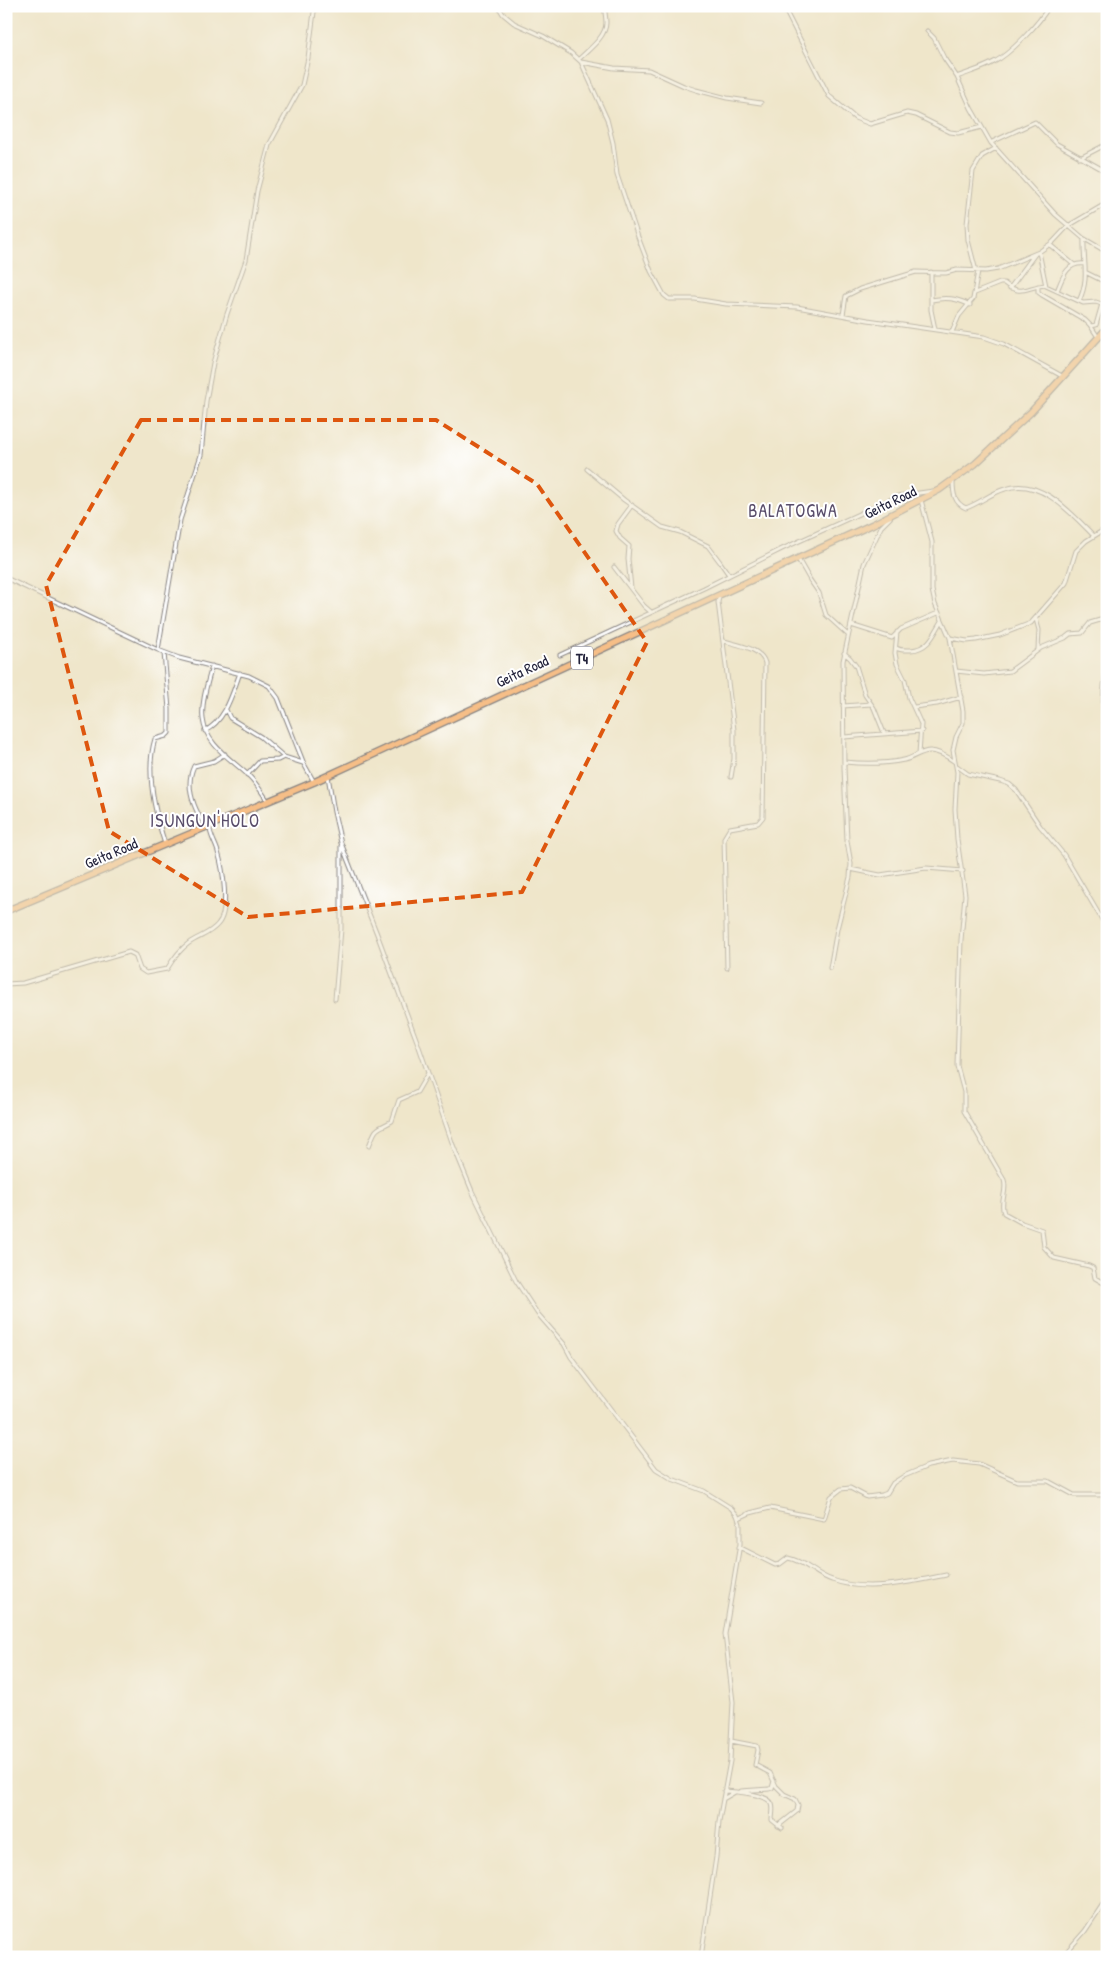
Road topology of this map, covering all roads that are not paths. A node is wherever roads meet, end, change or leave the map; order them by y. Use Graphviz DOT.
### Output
graph roads {
  1 [pos="317,6"];
  2 [pos="498,6"];
  3 [pos="604,6"];
  4 [pos="783,6"];
  5 [pos="1049,6"];
  6 [pos="927,31"];
  7 [pos="580,60"];
  8 [pos="956,77"];
  9 [pos="761,103"];
  10 [pos="982,127"];
  11 [pos="991,142"];
  12 [pos="1107,144"];
  13 [pos="996,148"];
  14 [pos="1080,158"];
  15 [pos="1107,172"];
  16 [pos="1107,203"];
  17 [pos="1068,226"];
  18 [pos="1084,238"];
  19 [pos="1050,245"];
  20 [pos="1107,252"];
  21 [pos="1038,253"];
  22 [pos="1074,264"];
  23 [pos="1085,264"];
  24 [pos="977,271"];
  25 [pos="931,272"];
  26 [pos="1086,272"];
  27 [pos="1107,283"];
  28 [pos="1045,285"];
  29 [pos="1038,286"];
  30 [pos="1010,288"];
  31 [pos="1057,291"];
  32 [pos="975,293"];
  33 [pos="931,300"];
  34 [pos="1079,302"];
  35 [pos="970,304"];
  36 [pos="1102,304"];
  37 [pos="1107,306"];
  38 [pos="843,316"];
  39 [pos="1091,326"];
  40 [pos="1107,328"];
  41 [pos="935,329"];
  42 [pos="952,332"];
  43 [pos="1098,338"];
  44 [pos="1062,376"];
  45 [pos="587,469"];
  46 [pos="953,481"];
  47 [pos="939,490"];
  48 [pos="921,500"];
  49 [pos="632,505"];
  50 [pos="894,514"];
  51 [pos="1107,528"];
  52 [pos="1094,536"];
  53 [pos="799,558"];
  54 [pos="614,567"];
  55 [pos="729,576"];
  56 [pos="6,578"];
  57 [pos="631,588"];
  58 [pos="720,594"];
  59 [pos="651,612"];
  60 [pos="938,613"];
  61 [pos="1107,618"];
  62 [pos="1036,619"];
  63 [pos="942,621"];
  64 [pos="851,625"];
  65 [pos="897,632"];
  66 [pos="848,635"];
  67 [pos="950,638"];
  68 [pos="724,641"];
  69 [pos="896,648"];
  70 [pos="1038,649"];
  71 [pos="158,650"];
  72 [pos="164,653"];
  73 [pos="844,653"];
  74 [pos="560,655"];
  75 [pos="212,666"];
  76 [pos="1107,666"];
  77 [pos="956,671"];
  78 [pos="240,673"];
  79 [pos="961,697"];
  80 [pos="872,704"];
  81 [pos="843,706"];
  82 [pos="914,707"];
  83 [pos="226,710"];
  84 [pos="922,730"];
  85 [pos="205,731"];
  86 [pos="884,733"];
  87 [pos="844,737"];
  88 [pos="1107,738"];
  89 [pos="225,754"];
  90 [pos="919,754"];
  91 [pos="284,757"];
  92 [pos="844,762"];
  93 [pos="303,763"];
  94 [pos="956,764"];
  95 [pos="247,775"];
  96 [pos="328,775"];
  97 [pos="731,777"];
  98 [pos="314,782"];
  99 [pos="268,801"];
  100 [pos="208,826"];
  101 [pos="341,843"];
  102 [pos="165,844"];
  103 [pos="850,870"];
  104 [pos="963,871"];
  105 [pos="6,910"];
  106 [pos="1107,928"];
  107 [pos="727,968"];
  108 [pos="830,968"];
  109 [pos="6,984"];
  110 [pos="335,1000"];
  111 [pos="428,1073"];
  112 [pos="370,1146"];
  113 [pos="1107,1285"];
  114 [pos="1107,1496"];
  115 [pos="739,1518"];
  116 [pos="739,1547"];
  117 [pos="946,1575"];
  118 [pos="731,1742"];
  119 [pos="774,1780"];
  120 [pos="724,1791"];
  121 [pos="736,1792"];
  122 [pos="723,1800"];
  123 [pos="1107,1898"];
  124 [pos="701,1957"];
  125 [pos="1062,1957"];
  1 -- 71 [label="street"];
  2 -- 7 [label="street"];
  3 -- 7 [label="street"];
  4 -- 10 [label="street"];
  5 -- 8 [label="street"];
  6 -- 8 [label="street"];
  7 -- 9 [label="street"];
  7 -- 38 [label="street"];
  8 -- 10 [label="street"];
  10 -- 11 [label="street"];
  11 -- 13 [label="street"];
  11 -- 14 [label="street"];
  12 -- 14 [label="street"];
  13 -- 17 [label="street"];
  13 -- 24 [label="street"];
  14 -- 15 [label="street"];
  16 -- 17 [label="street"];
  17 -- 18 [label="street"];
  17 -- 19 [label="street"];
  18 -- 20 [label="street"];
  18 -- 23 [label="street"];
  19 -- 21 [label="street"];
  19 -- 22 [label="street"];
  21 -- 24 [label="street"];
  21 -- 28 [label="street"];
  21 -- 30 [label="street"];
  22 -- 23 [label="street"];
  22 -- 31 [label="street"];
  23 -- 26 [label="street"];
  24 -- 25 [label="street"];
  24 -- 32 [label="street"];
  25 -- 33 [label="street"];
  25 -- 38 [label="street"];
  26 -- 27 [label="street"];
  26 -- 34 [label="street"];
  28 -- 29 [label="street"];
  28 -- 31 [label="street"];
  29 -- 30 [label="street"];
  29 -- 39 [label="street"];
  30 -- 32 [label="street"];
  31 -- 34 [label="street"];
  32 -- 35 [label="street"];
  33 -- 35 [label="street"];
  33 -- 41 [label="street"];
  34 -- 36 [label="street"];
  35 -- 42 [label="street"];
  36 -- 37 [label="street"];
  36 -- 39 [label="street"];
  38 -- 41 [label="street"];
  39 -- 43 [label="street"];
  40 -- 43 [label="highway, Geita Road / T4"];
  41 -- 42 [label="street"];
  42 -- 44 [label="street"];
  43 -- 44 [label="highway, Geita Road / T4"];
  44 -- 46 [label="highway, Geita Road / T4"];
  45 -- 49 [label="street"];
  46 -- 47 [label="highway, Geita Road / T4"];
  46 -- 52 [label="street"];
  47 -- 48 [label="highway, Geita Road / T4"];
  47 -- 55 [label="street"];
  48 -- 50 [label="highway, Geita Road / T4"];
  48 -- 60 [label="street"];
  49 -- 55 [label="street"];
  49 -- 57 [label="street"];
  50 -- 53 [label="highway, Geita Road / T4"];
  50 -- 64 [label="street"];
  51 -- 52 [label="street"];
  52 -- 62 [label="street"];
  53 -- 58 [label="highway, Geita Road / T4"];
  53 -- 66 [label="street"];
  54 -- 57 [label="street"];
  55 -- 59 [label="street"];
  56 -- 71 [label="street"];
  57 -- 59 [label="street"];
  58 -- 68 [label="street"];
  58 -- 96 [label="highway, Geita Road / T4"];
  59 -- 74 [label="street"];
  60 -- 63 [label="street"];
  60 -- 65 [label="street"];
  61 -- 70 [label="street"];
  62 -- 67 [label="street"];
  62 -- 70 [label="street"];
  63 -- 67 [label="street"];
  63 -- 69 [label="street"];
  64 -- 65 [label="street"];
  64 -- 66 [label="street"];
  65 -- 69 [label="street"];
  66 -- 73 [label="street"];
  67 -- 77 [label="street"];
  68 -- 97 [label="street"];
  68 -- 107 [label="street"];
  69 -- 82 [label="street"];
  70 -- 77 [label="street"];
  71 -- 72 [label="street"];
  72 -- 75 [label="street"];
  72 -- 102 [label="street"];
  73 -- 80 [label="street"];
  73 -- 81 [label="street"];
  75 -- 78 [label="street"];
  75 -- 85 [label="street"];
  76 -- 88 [label="street"];
  77 -- 79 [label="street"];
  78 -- 83 [label="street"];
  78 -- 93 [label="street"];
  79 -- 82 [label="street"];
  79 -- 94 [label="street"];
  80 -- 81 [label="street"];
  80 -- 86 [label="street"];
  81 -- 87 [label="street"];
  82 -- 84 [label="street"];
  83 -- 85 [label="street"];
  83 -- 91 [label="street"];
  84 -- 86 [label="street"];
  84 -- 90 [label="street"];
  85 -- 89 [label="street"];
  86 -- 87 [label="street"];
  87 -- 92 [label="street"];
  89 -- 95 [label="street"];
  89 -- 100 [label="street"];
  90 -- 92 [label="street"];
  90 -- 94 [label="street"];
  91 -- 93 [label="street"];
  91 -- 95 [label="street"];
  92 -- 103 [label="street"];
  93 -- 98 [label="street"];
  94 -- 104 [label="street"];
  94 -- 106 [label="street"];
  95 -- 99 [label="street"];
  96 -- 98 [label="highway, Geita Road / T4"];
  96 -- 101 [label="street"];
  98 -- 99 [label="highway, Geita Road / T4"];
  99 -- 100 [label="highway, Geita Road / T4"];
  100 -- 102 [label="highway, Geita Road / T4"];
  100 -- 109 [label="street"];
  101 -- 110 [label="street"];
  101 -- 111 [label="street"];
  102 -- 105 [label="highway, Geita Road / T4"];
  103 -- 104 [label="street"];
  103 -- 108 [label="street"];
  104 -- 113 [label="street"];
  111 -- 112 [label="street"];
  111 -- 115 [label="street"];
  114 -- 115 [label="street"];
  115 -- 116 [label="street"];
  116 -- 117 [label="street"];
  116 -- 118 [label="street"];
  118 -- 119 [label="street"];
  118 -- 120 [label="street"];
  119 -- 121 [label="street"];
  119 -- 121 [label="street"];
  120 -- 121 [label="street"];
  120 -- 122 [label="street"];
  121 -- 122 [label="street"];
  122 -- 124 [label="street"];
  123 -- 125 [label="street"];
}
